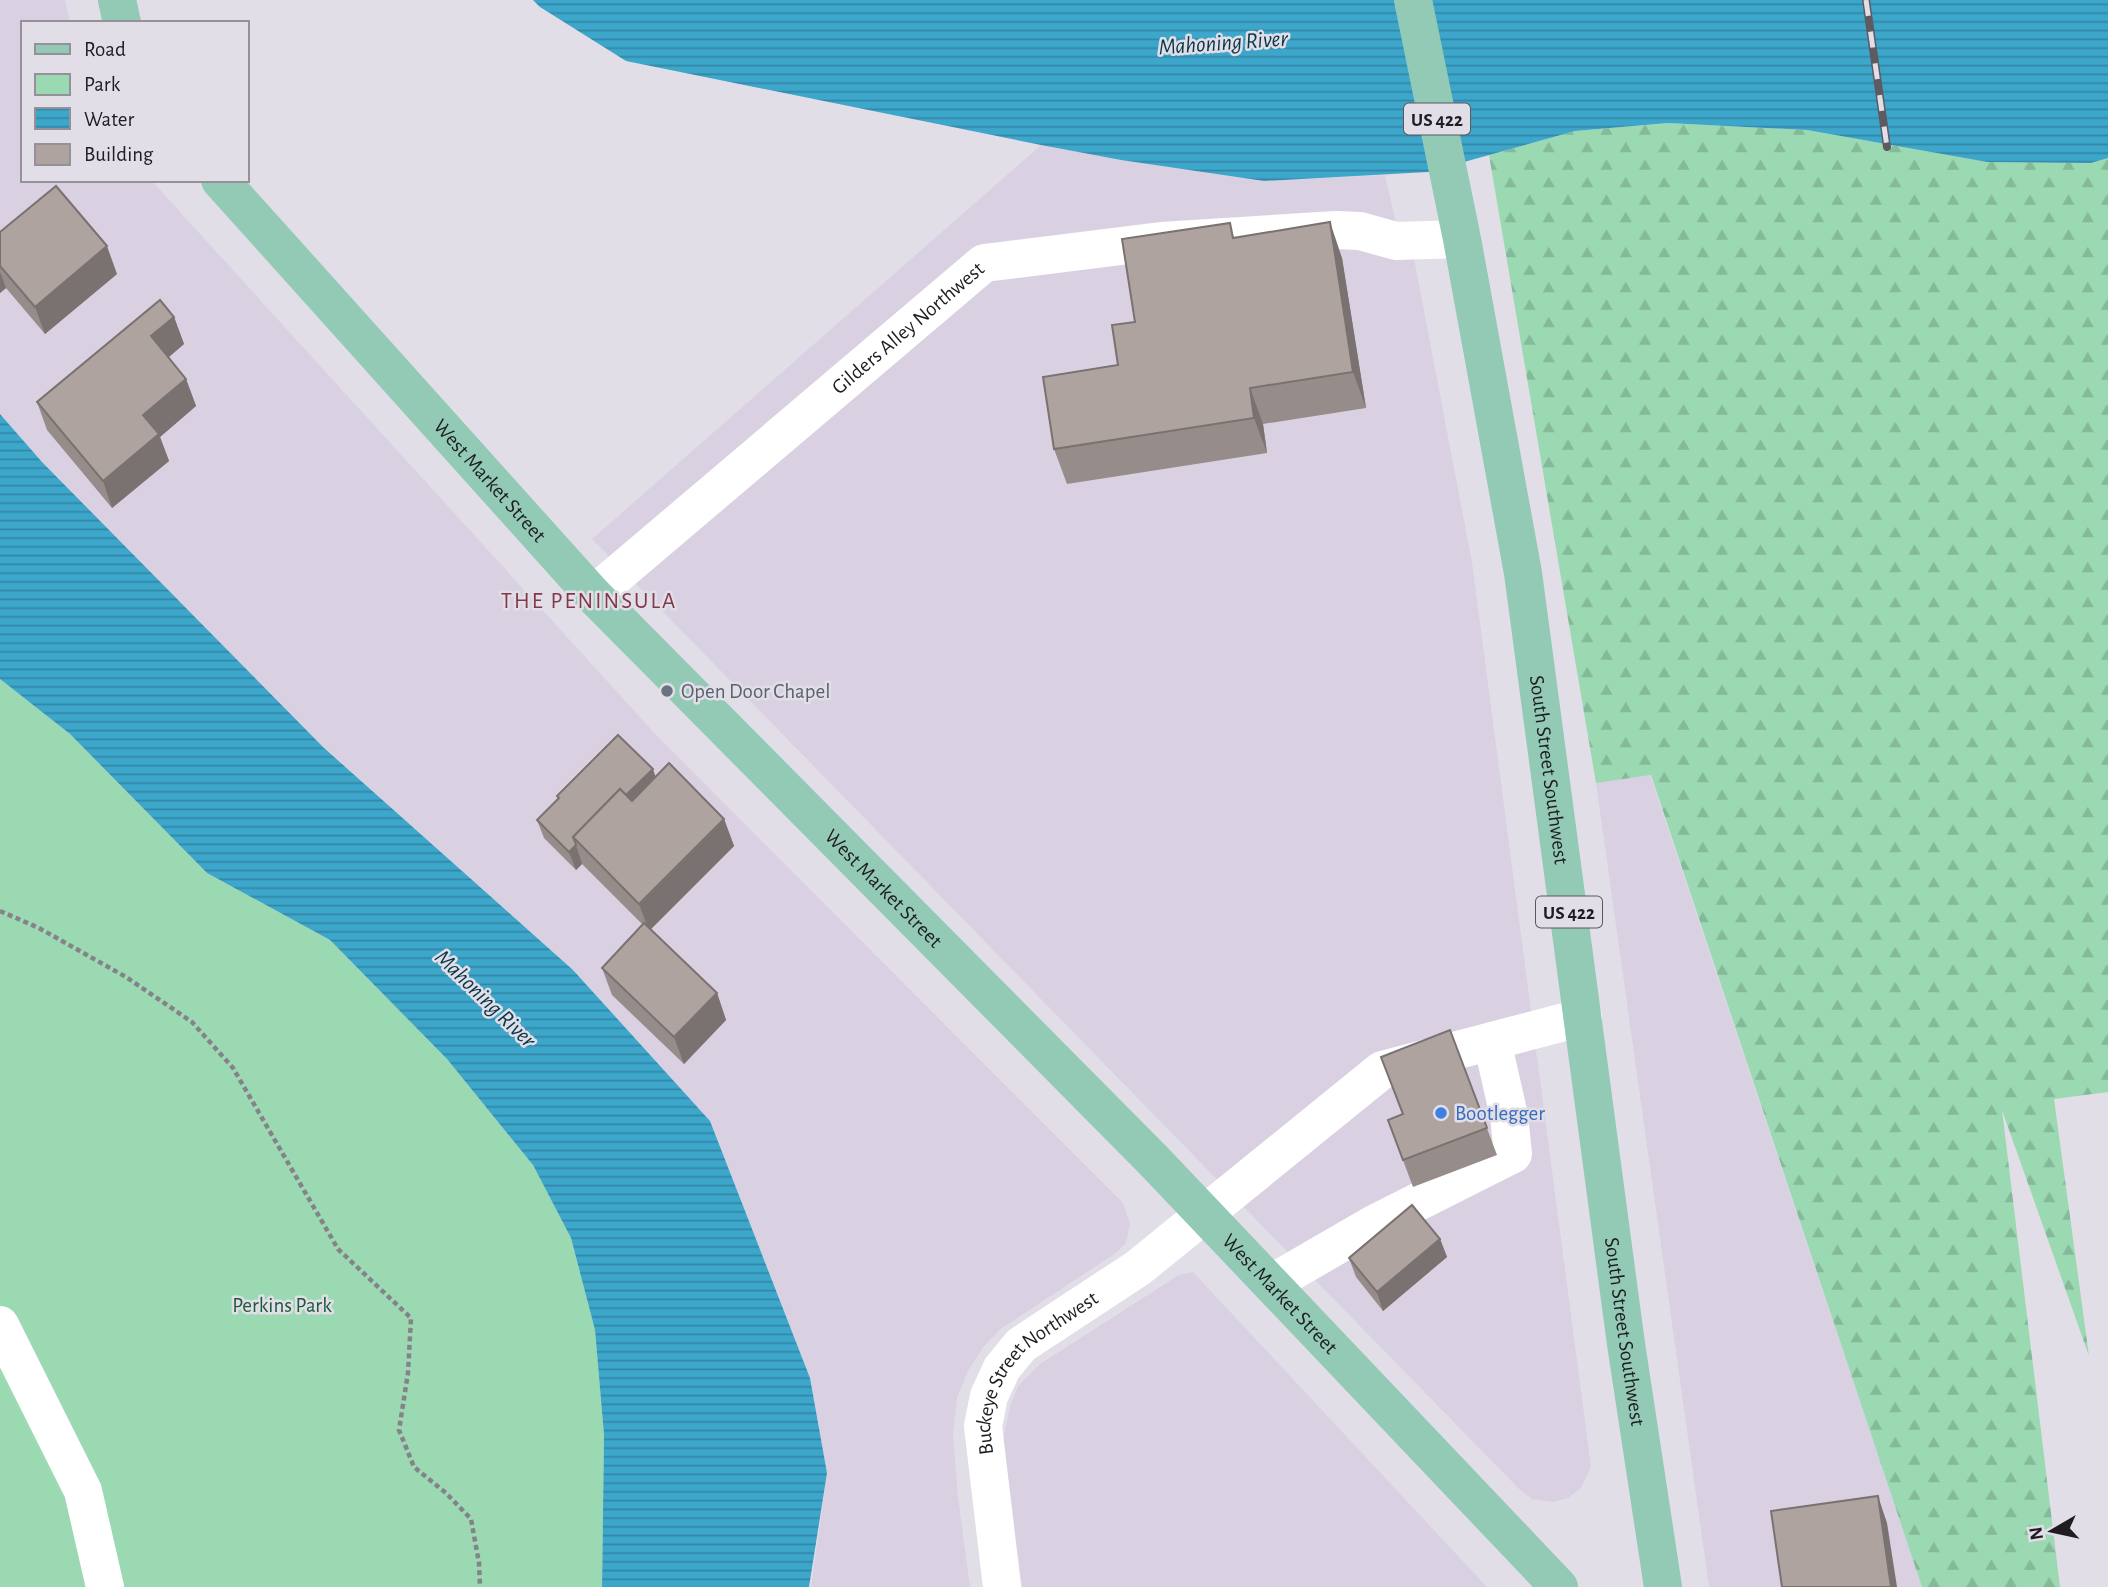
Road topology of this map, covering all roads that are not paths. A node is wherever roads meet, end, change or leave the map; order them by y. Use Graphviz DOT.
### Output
graph roads {
  1 [pos="117,0"];
  2 [pos="1413,0"];
  3 [pos="121,21"];
  4 [pos="222,182"];
  5 [pos="1462,239"];
  6 [pos="593,596"];
  7 [pos="1583,1017"];
  8 [pos="1492,1041"];
  9 [pos="1202,1214"];
  10 [pos="1272,1283"];
  11 [pos="0,1325"];
  12 [pos="105,1587"];
  13 [pos="1002,1587"];
  14 [pos="1559,1587"];
  15 [pos="1663,1587"];
  1 -- 3 [label="main road"];
  2 -- 5 [label="main road, South Street Southwest / US 422"];
  4 -- 6 [label="main road, West Market Street"];
  5 -- 6 [label="street, Gilders Alley Northwest"];
  5 -- 7 [label="main road, South Street Southwest / US 422"];
  6 -- 9 [label="main road, West Market Street"];
  7 -- 8 [label="street, Buckeye Street Northwest"];
  7 -- 15 [label="main road, South Street Southwest / US 422"];
  8 -- 9 [label="street, Buckeye Street Northwest"];
  8 -- 10 [label="street"];
  9 -- 10 [label="main road, West Market Street"];
  9 -- 13 [label="street, Buckeye Street Northwest"];
  10 -- 14 [label="main road, West Market Street"];
  11 -- 12 [label="street"];
}
